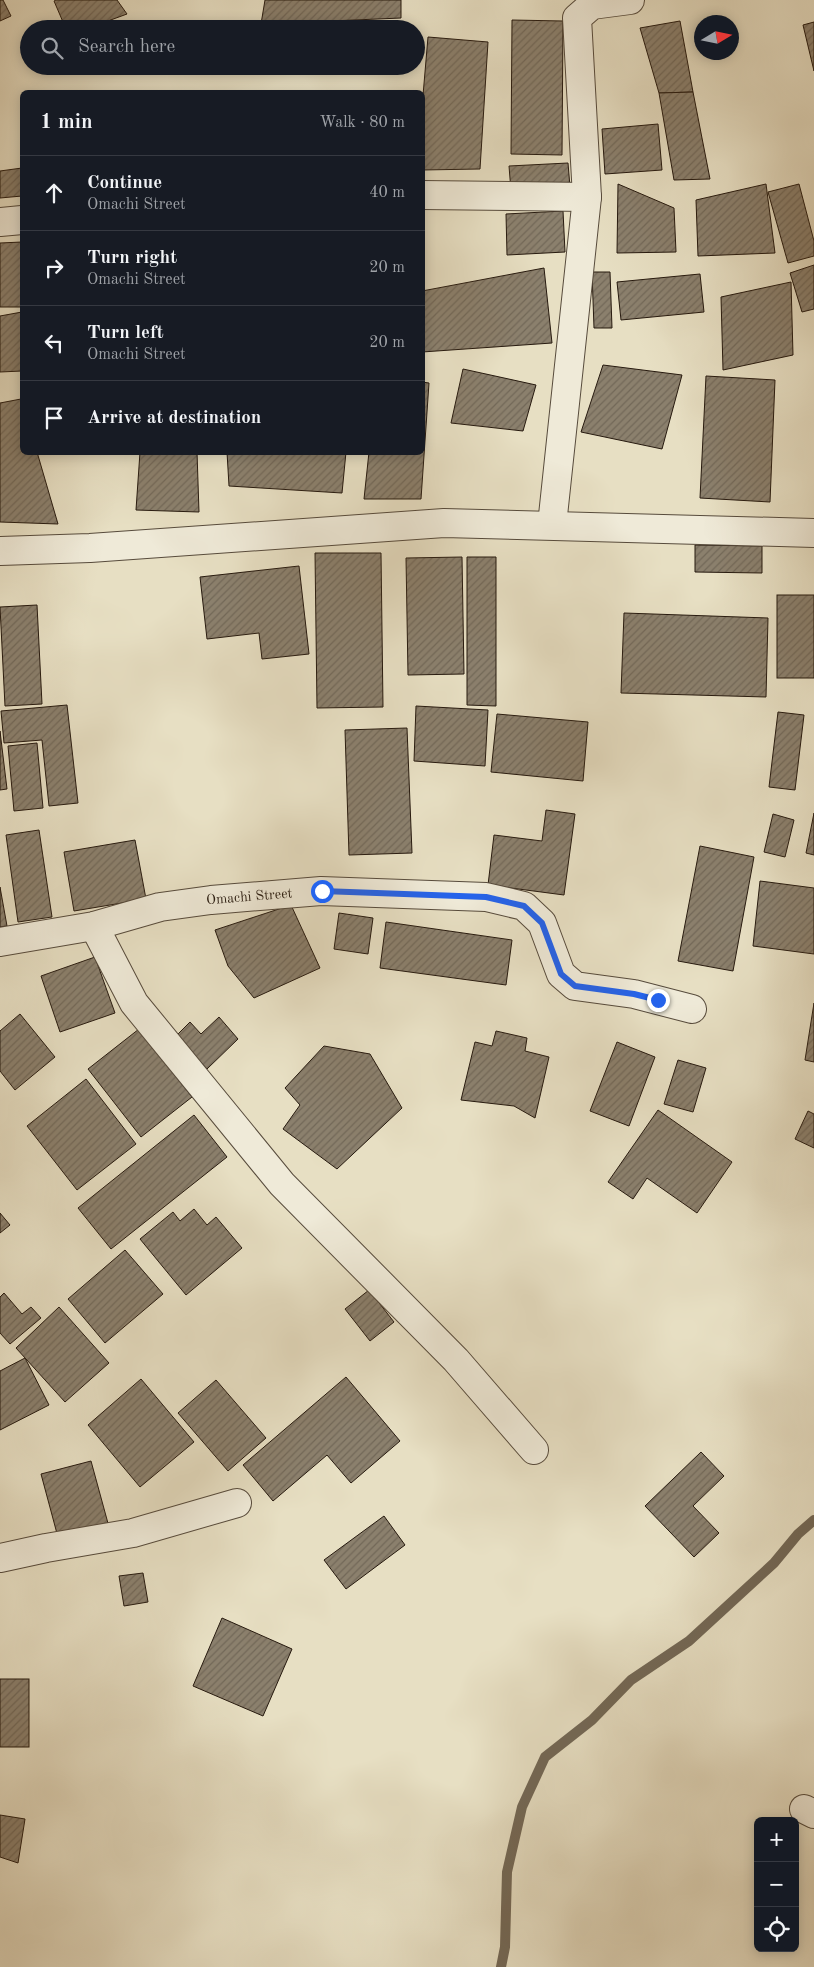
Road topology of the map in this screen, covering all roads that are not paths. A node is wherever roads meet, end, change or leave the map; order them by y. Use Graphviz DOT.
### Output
graph roads {
  1 [pos="630,0"];
  2 [pos="425,195"];
  3 [pos="587,197"];
  4 [pos="20,220"];
  5 [pos="0,222"];
  6 [pos="552,525"];
  7 [pos="814,533"];
  8 [pos="0,551"];
  9 [pos="94,926"];
  10 [pos="0,942"];
  11 [pos="692,1008"];
  12 [pos="534,1450"];
  13 [pos="236,1503"];
  14 [pos="0,1558"];
  1 -- 3 [label="street"];
  2 -- 3 [label="street"];
  3 -- 6 [label="street"];
  4 -- 5 [label="street"];
  6 -- 7 [label="street"];
  6 -- 8 [label="street"];
  9 -- 10 [label="street, Omachi Street"];
  9 -- 11 [label="street, Omachi Street"];
  9 -- 12 [label="street"];
  13 -- 14 [label="street"];
}
